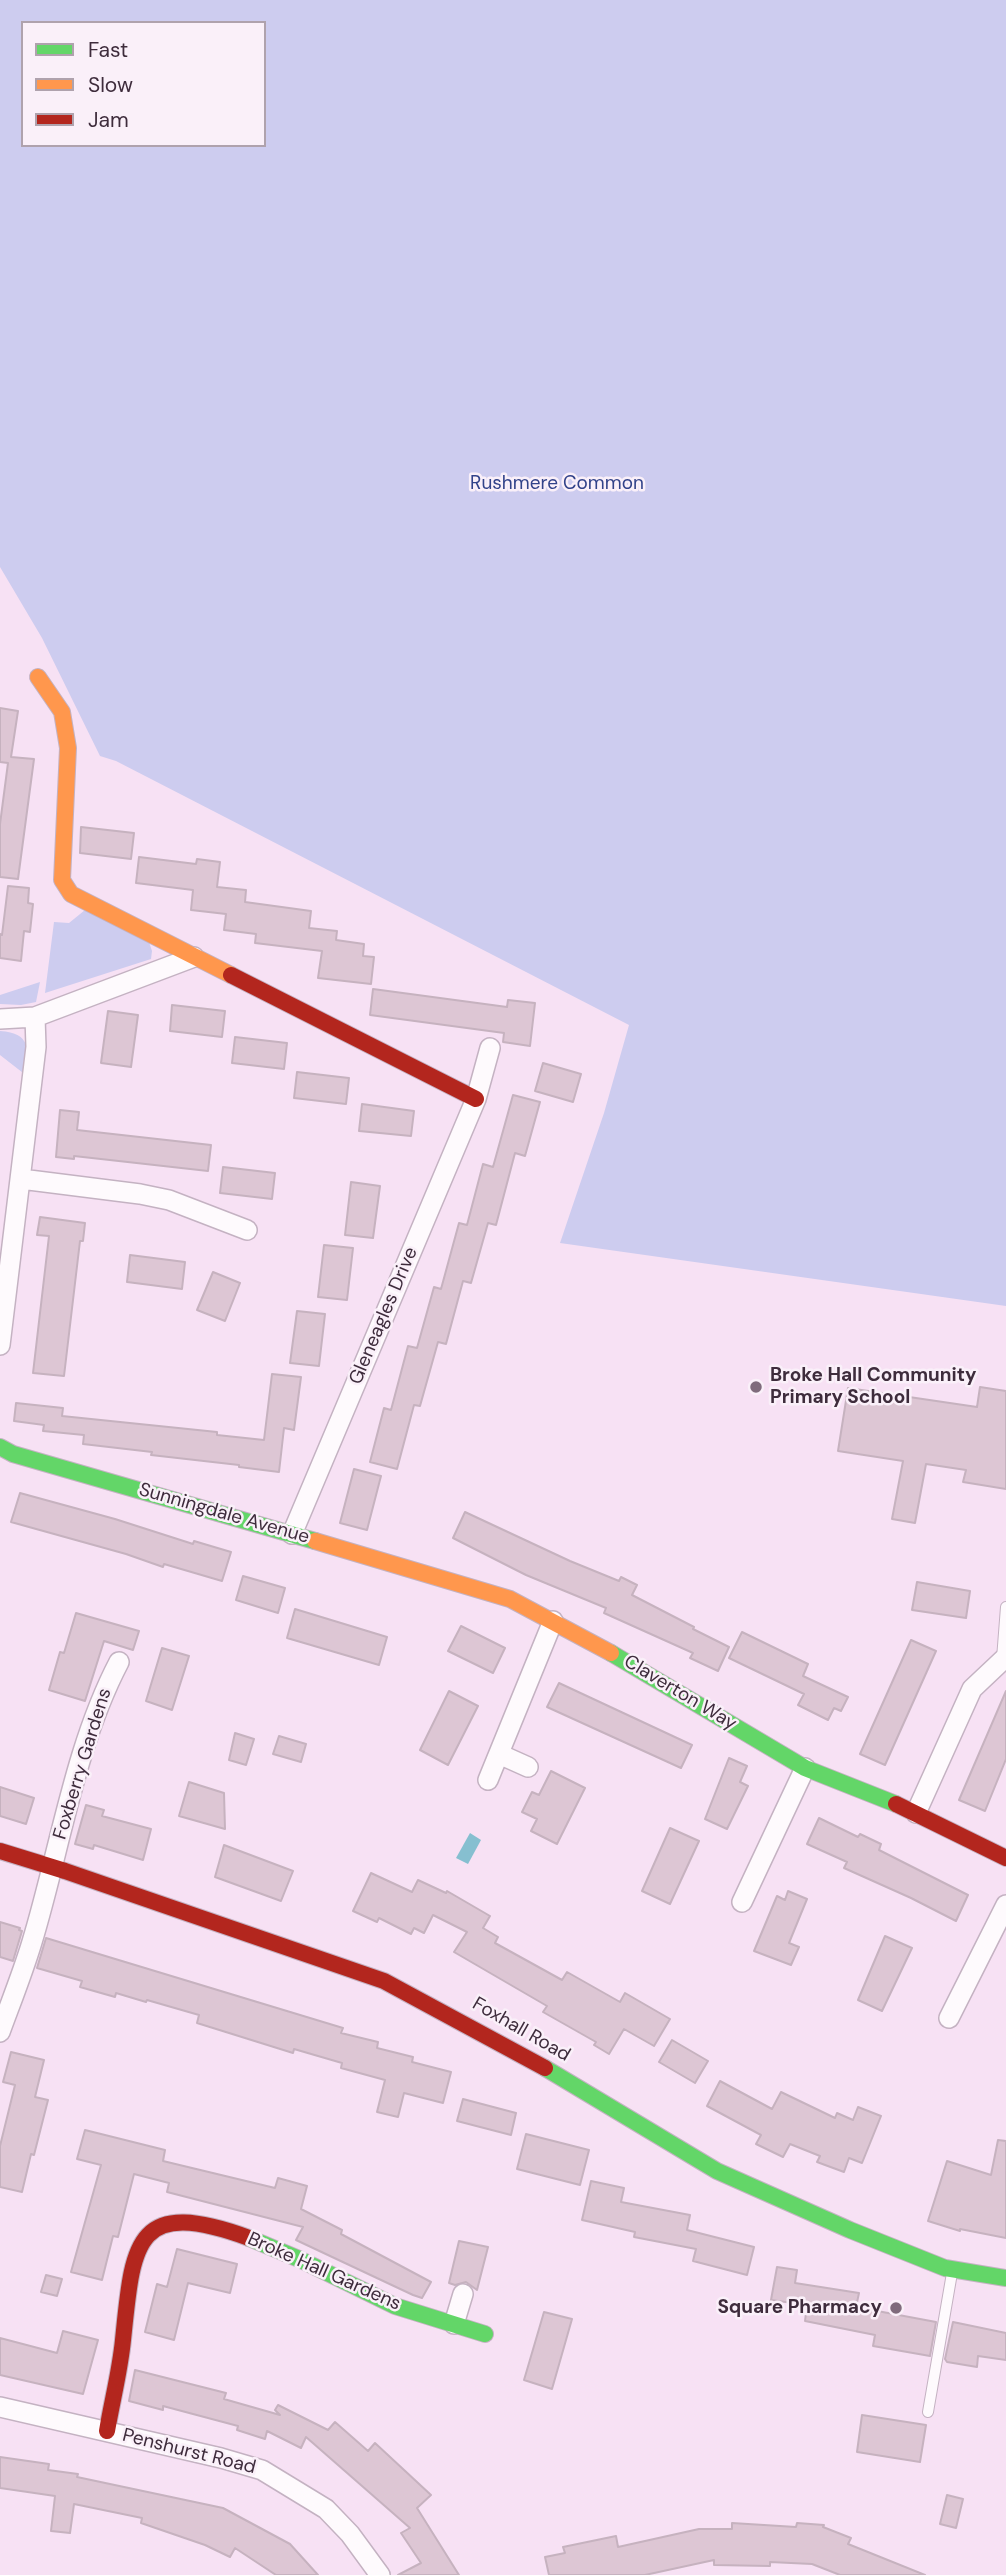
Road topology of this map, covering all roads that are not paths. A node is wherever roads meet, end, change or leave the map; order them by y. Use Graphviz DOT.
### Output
graph roads {
  1 [pos="38,677"];
  2 [pos="194,957"];
  3 [pos="35,1017"];
  4 [pos="0,1019"];
  5 [pos="490,1048"];
  6 [pos="476,1099"];
  7 [pos="20,1179"];
  8 [pos="247,1230"];
  9 [pos="0,1346"];
  10 [pos="0,1447"];
  11 [pos="292,1534"];
  12 [pos="448,1579"];
  13 [pos="1006,1608"];
  14 [pos="553,1621"];
  15 [pos="1004,1659"];
  16 [pos="119,1662"];
  17 [pos="499,1754"];
  18 [pos="528,1767"];
  19 [pos="805,1768"];
  20 [pos="488,1780"];
  21 [pos="916,1813"];
  22 [pos="0,1851"];
  23 [pos="1006,1858"];
  24 [pos="51,1867"];
  25 [pos="742,1902"];
  26 [pos="1006,1905"];
  27 [pos="949,2018"];
  28 [pos="0,2032"];
  29 [pos="953,2269"];
  30 [pos="1006,2278"];
  31 [pos="463,2294"];
  32 [pos="454,2324"];
  33 [pos="485,2334"];
  34 [pos="0,2407"];
  35 [pos="928,2412"];
  36 [pos="107,2431"];
  37 [pos="380,2575"];
  1 -- 2 [label="street"];
  2 -- 3 [label="street"];
  2 -- 6 [label="street"];
  3 -- 4 [label="street"];
  3 -- 7 [label="street"];
  5 -- 6 [label="street, Gleneagles Drive"];
  6 -- 11 [label="street, Gleneagles Drive"];
  7 -- 8 [label="street"];
  7 -- 9 [label="street"];
  10 -- 11 [label="street, Sunningdale Avenue"];
  11 -- 12 [label="street, Sunningdale Avenue"];
  12 -- 14 [label="street, Claverton Way"];
  13 -- 15 [label="lane"];
  14 -- 17 [label="street"];
  14 -- 19 [label="street, Claverton Way"];
  15 -- 21 [label="street"];
  16 -- 24 [label="street, Foxberry Gardens"];
  17 -- 18 [label="street"];
  17 -- 20 [label="street"];
  19 -- 21 [label="street, Claverton Way"];
  19 -- 25 [label="street"];
  21 -- 23 [label="street, Claverton Way"];
  22 -- 24 [label="street, Foxhall Road"];
  24 -- 28 [label="street, Foxberry Gardens"];
  24 -- 29 [label="street, Foxhall Road"];
  26 -- 27 [label="street"];
  29 -- 30 [label="street, Foxhall Road"];
  29 -- 35 [label="lane"];
  31 -- 32 [label="street"];
  32 -- 33 [label="street, Broke Hall Gardens"];
  32 -- 36 [label="street, Broke Hall Gardens"];
  34 -- 36 [label="street, Penshurst Road"];
  36 -- 37 [label="street, Penshurst Road"];
}
